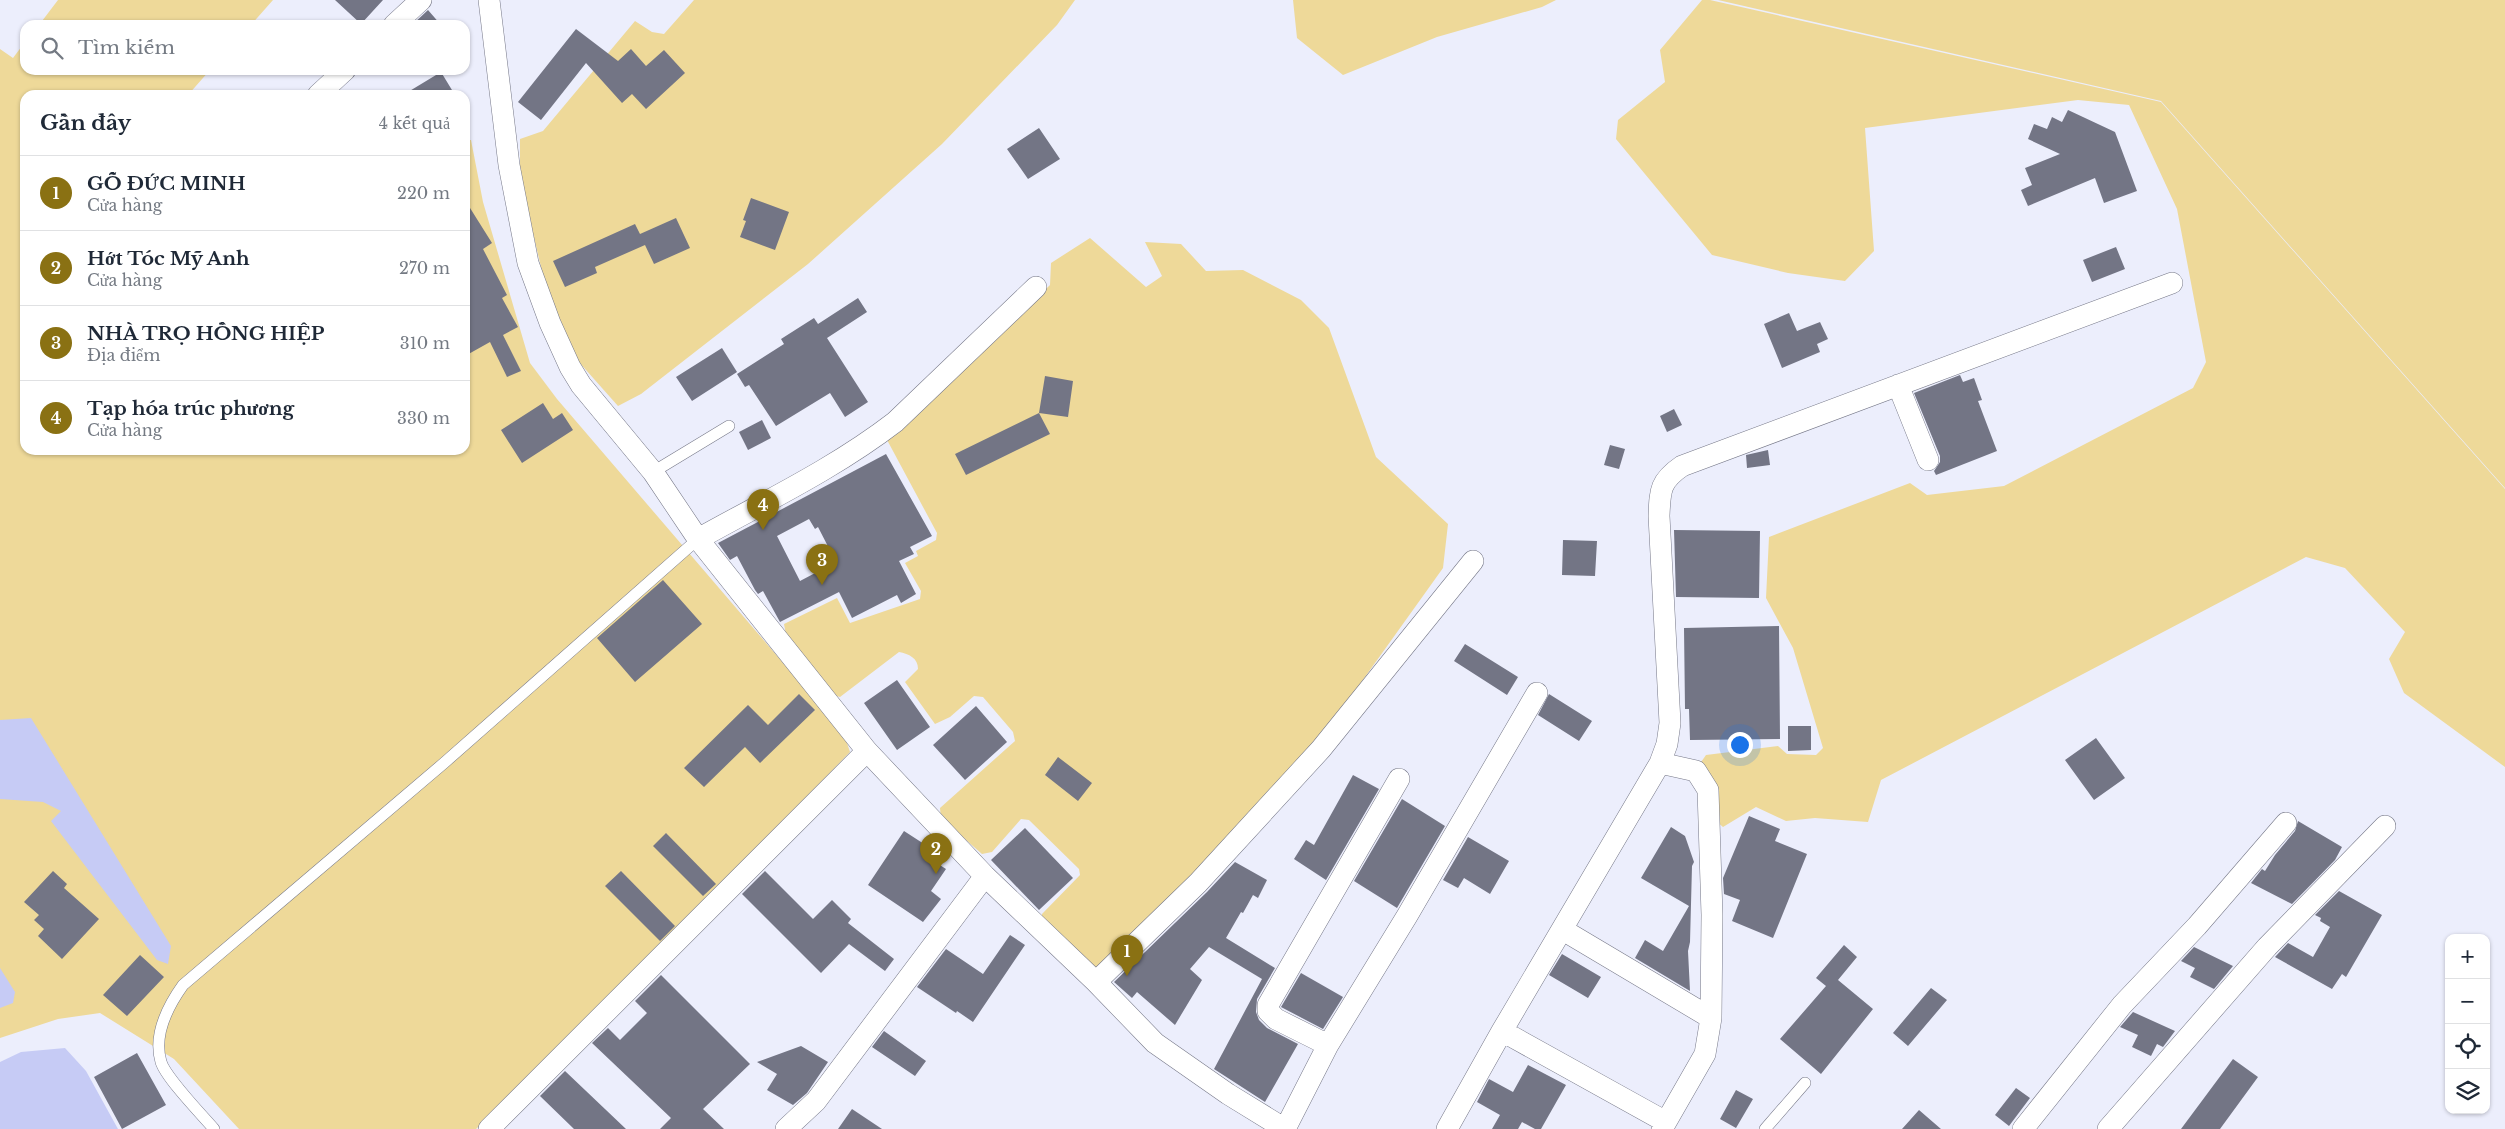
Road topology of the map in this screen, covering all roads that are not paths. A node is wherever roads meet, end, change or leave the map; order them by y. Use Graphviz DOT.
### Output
graph roads {
  1 [pos="421,0"];
  2 [pos="489,0"];
  3 [pos="399,20"];
  4 [pos="340,75"];
  5 [pos="324,90"];
  6 [pos="2172,283"];
  7 [pos="1036,287"];
  8 [pos="1898,385"];
  9 [pos="729,426"];
  10 [pos="1928,460"];
  11 [pos="652,472"];
  12 [pos="698,540"];
  13 [pos="1473,561"];
  14 [pos="1537,693"];
  15 [pos="867,751"];
  16 [pos="1660,763"];
  17 [pos="1399,779"];
  18 [pos="2286,823"];
  19 [pos="2385,826"];
  20 [pos="985,876"];
  21 [pos="1563,930"];
  22 [pos="1096,982"];
  23 [pos="1711,1018"];
  24 [pos="1502,1031"];
  25 [pos="1328,1045"];
  26 [pos="1805,1083"];
  27 [pos="1664,1126"];
  28 [pos="214,1129"];
  29 [pos="489,1129"];
  30 [pos="786,1129"];
  31 [pos="1285,1129"];
  32 [pos="1447,1129"];
  33 [pos="1765,1129"];
  34 [pos="2023,1129"];
  35 [pos="2108,1129"];
  1 -- 3 [label="street"];
  2 -- 11 [label="street"];
  4 -- 5 [label="street"];
  6 -- 8 [label="street"];
  7 -- 12 [label="street"];
  8 -- 10 [label="street"];
  8 -- 16 [label="street"];
  9 -- 11 [label="lane"];
  11 -- 12 [label="street"];
  12 -- 15 [label="street"];
  12 -- 28 [label="lane"];
  13 -- 22 [label="street"];
  14 -- 25 [label="street"];
  15 -- 20 [label="street"];
  15 -- 29 [label="street"];
  16 -- 21 [label="street"];
  16 -- 23 [label="street"];
  17 -- 25 [label="street"];
  18 -- 34 [label="street"];
  19 -- 35 [label="street"];
  20 -- 22 [label="street"];
  20 -- 30 [label="street"];
  21 -- 23 [label="street"];
  21 -- 24 [label="street"];
  22 -- 31 [label="street"];
  23 -- 27 [label="street"];
  24 -- 27 [label="street"];
  24 -- 32 [label="street"];
  25 -- 31 [label="street"];
  26 -- 33 [label="lane"];
}
